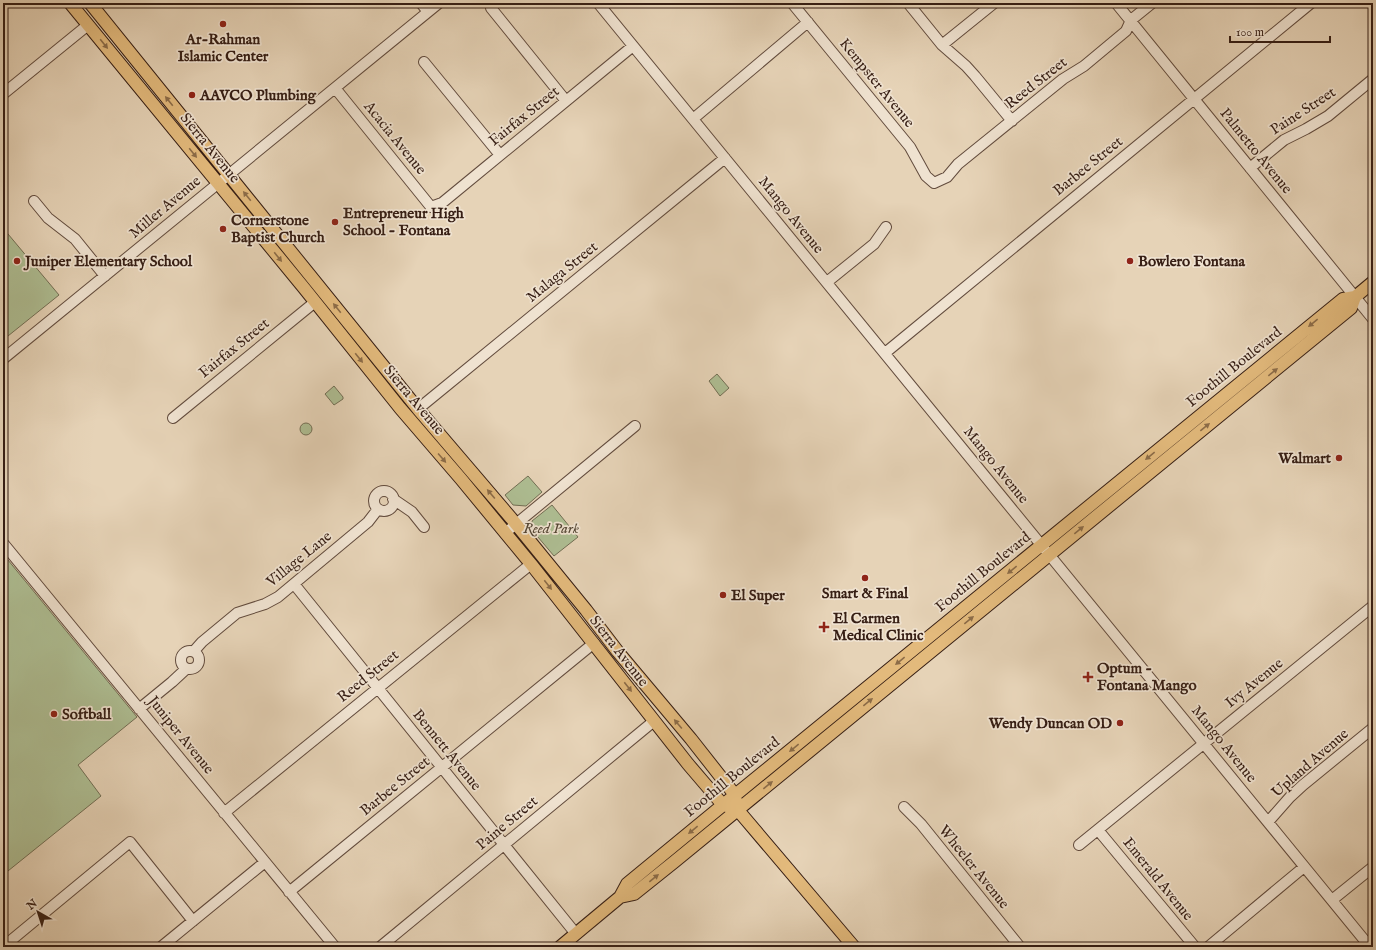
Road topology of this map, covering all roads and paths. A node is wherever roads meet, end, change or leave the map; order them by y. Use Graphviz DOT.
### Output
graph roads {
  1 [pos="70,3"];
  2 [pos="90,3"];
  3 [pos="421,3"];
  4 [pos="439,3"];
  5 [pos="598,3"];
  6 [pos="792,3"];
  7 [pos="908,3"];
  8 [pos="994,3"];
  9 [pos="1116,3"];
  10 [pos="1152,3"];
  11 [pos="1311,3"];
  12 [pos="491,8"];
  13 [pos="428,12"];
  14 [pos="1131,20"];
  15 [pos="808,22"];
  16 [pos="88,25"];
  17 [pos="942,45"];
  18 [pos="633,46"];
  19 [pos="424,62"];
  20 [pos="1373,79"];
  21 [pos="335,88"];
  22 [pos="3,94"];
  23 [pos="1194,99"];
  24 [pos="566,101"];
  25 [pos="693,119"];
  26 [pos="1012,121"];
  27 [pos="500,155"];
  28 [pos="725,158"];
  29 [pos="1250,168"];
  30 [pos="229,174"];
  31 [pos="218,183"];
  32 [pos="934,184"];
  33 [pos="34,201"];
  34 [pos="431,207"];
  35 [pos="886,227"];
  36 [pos="105,276"];
  37 [pos="827,282"];
  38 [pos="1373,282"];
  39 [pos="1355,297"];
  40 [pos="314,302"];
  41 [pos="1373,319"];
  42 [pos="884,353"];
  43 [pos="3,359"];
  44 [pos="418,409"];
  45 [pos="173,418"];
  46 [pos="635,426"];
  47 [pos="1184,436"];
  48 [pos="393,499"];
  49 [pos="378,509"];
  50 [pos="516,525"];
  51 [pos="424,527"];
  52 [pos="506,533"];
  53 [pos="3,543"];
  54 [pos="1046,550"];
  55 [pos="531,564"];
  56 [pos="294,584"];
  57 [pos="1373,606"];
  58 [pos="594,643"];
  59 [pos="378,688"];
  60 [pos="139,709"];
  61 [pos="654,721"];
  62 [pos="1373,728"];
  63 [pos="1204,744"];
  64 [pos="442,767"];
  65 [pos="735,795"];
  66 [pos="723,805"];
  67 [pos="904,806"];
  68 [pos="738,809"];
  69 [pos="224,813"];
  70 [pos="1268,822"];
  71 [pos="1098,830"];
  72 [pos="504,845"];
  73 [pos="1079,845"];
  74 [pos="265,862"];
  75 [pos="1304,866"];
  76 [pos="1373,867"];
  77 [pos="289,892"];
  78 [pos="620,897"];
  79 [pos="1332,900"];
  80 [pos="193,921"];
  81 [pos="576,934"];
  82 [pos="3,947"];
  83 [pos="161,947"];
  84 [pos="335,947"];
  85 [pos="380,947"];
  86 [pos="560,947"];
  87 [pos="854,947"];
  88 [pos="1020,947"];
  89 [pos="1195,947"];
  90 [pos="1208,947"];
  91 [pos="1370,947"];
  1 -- 16 [label="main road, Sierra Avenue"];
  30 -- 2 [label="main road, Sierra Avenue, one-way"];
  3 -- 13 [label="street"];
  4 -- 13 [label="street, Miller Avenue"];
  5 -- 18 [label="street, Mango Avenue"];
  6 -- 15 [label="street, Kempster Avenue"];
  7 -- 17 [label="street"];
  8 -- 17 [label="street"];
  9 -- 14 [label="street, Palmetto Avenue"];
  10 -- 14 [label="street, Reed Street"];
  11 -- 23 [label="street, Barbee Street"];
  12 -- 24 [label="street"];
  13 -- 21 [label="street, Miller Avenue"];
  14 -- 23 [label="street, Palmetto Avenue"];
  14 -- 26 [label="street, Reed Street"];
  15 -- 25 [label="street"];
  15 -- 32 [label="street, Kempster Avenue"];
  16 -- 22 [label="street"];
  16 -- 31 [label="main road, Sierra Avenue, one-way"];
  17 -- 26 [label="street"];
  18 -- 24 [label="street, Fairfax Street"];
  18 -- 25 [label="street, Mango Avenue"];
  19 -- 27 [label="street"];
  20 -- 29 [label="street, Paine Street"];
  21 -- 30 [label="street, Miller Avenue"];
  21 -- 34 [label="street, Acacia Avenue"];
  23 -- 29 [label="street, Palmetto Avenue"];
  23 -- 42 [label="street, Barbee Street"];
  24 -- 27 [label="street, Fairfax Street"];
  25 -- 28 [label="street, Mango Avenue"];
  26 -- 32 [label="street, Reed Street"];
  27 -- 34 [label="street, Fairfax Street"];
  28 -- 37 [label="street, Mango Avenue"];
  28 -- 44 [label="street, Malaga Street"];
  29 -- 39 [label="street, Palmetto Avenue"];
  30 -- 31 [label="street, Miller Avenue"];
  44 -- 30 [label="main road, Sierra Avenue, one-way"];
  31 -- 36 [label="street, Miller Avenue"];
  31 -- 40 [label="main road, Sierra Avenue, one-way"];
  33 -- 36 [label="street"];
  35 -- 37 [label="street"];
  36 -- 43 [label="street, Miller Avenue"];
  37 -- 42 [label="street, Mango Avenue"];
  38 -- 39 [label="main road, Foothill Boulevard"];
  39 -- 41 [label="street, Palmetto Avenue"];
  39 -- 47 [label="main road, Foothill Boulevard"];
  40 -- 45 [label="street, Fairfax Street"];
  40 -- 52 [label="main road, Sierra Avenue, one-way"];
  42 -- 54 [label="street, Mango Avenue"];
  50 -- 44 [label="main road, Sierra Avenue, one-way"];
  46 -- 50 [label="street"];
  47 -- 54 [label="main road, Foothill Boulevard, one-way"];
  54 -- 47 [label="main road, Foothill Boulevard, one-way"];
  48 -- 49 [label="street"];
  48 -- 49 [label="street"];
  48 -- 51 [label="street"];
  49 -- 56 [label="street, Village Lane"];
  50 -- 52 [label="street"];
  65 -- 50 [label="main road, Sierra Avenue, one-way"];
  52 -- 55 [label="main road, Sierra Avenue"];
  53 -- 60 [label="street, Juniper Avenue"];
  54 -- 63 [label="street, Mango Avenue"];
  54 -- 65 [label="main road, Foothill Boulevard, one-way"];
  68 -- 54 [label="main road, Foothill Boulevard, one-way"];
  55 -- 58 [label="main road, Sierra Avenue, one-way"];
  55 -- 59 [label="street, Reed Street"];
  56 -- 59 [label="street, Bennett Avenue"];
  56 -- 60 [label="street, Village Lane"];
  57 -- 63 [label="street, Ivy Avenue"];
  58 -- 61 [label="main road, Sierra Avenue, one-way"];
  58 -- 64 [label="street, Barbee Street"];
  59 -- 64 [label="street, Bennett Avenue"];
  59 -- 69 [label="street, Reed Street"];
  60 -- 69 [label="street, Juniper Avenue"];
  61 -- 66 [label="main road, Sierra Avenue"];
  61 -- 72 [label="street, Paine Street"];
  62 -- 70 [label="street, Upland Avenue"];
  63 -- 70 [label="street, Mango Avenue"];
  63 -- 71 [label="street, Ivy Avenue"];
  64 -- 72 [label="street, Bennett Avenue"];
  64 -- 77 [label="street, Barbee Street"];
  65 -- 66 [label="main road, Foothill Boulevard"];
  65 -- 68 [label="main road, Sierra Avenue"];
  66 -- 68 [label="main road"];
  66 -- 78 [label="main road, Foothill Boulevard, one-way"];
  67 -- 88 [label="street, Wheeler Avenue"];
  78 -- 68 [label="main road, Foothill Boulevard, one-way"];
  68 -- 87 [label="main road, Sierra Avenue"];
  69 -- 74 [label="street, Juniper Avenue"];
  70 -- 75 [label="street, Mango Avenue"];
  71 -- 73 [label="street, Ivy Avenue"];
  71 -- 89 [label="street, Emerald Avenue"];
  72 -- 81 [label="street, Bennett Avenue"];
  72 -- 85 [label="street, Paine Street"];
  74 -- 77 [label="street, Juniper Avenue"];
  74 -- 80 [label="street"];
  75 -- 79 [label="street, Mango Avenue"];
  75 -- 90 [label="street"];
  76 -- 79 [label="street"];
  77 -- 84 [label="street, Juniper Avenue"];
  78 -- 81 [label="main road, Foothill Boulevard"];
  79 -- 91 [label="street, Mango Avenue"];
  80 -- 82 [label="street"];
  80 -- 83 [label="street"];
  81 -- 86 [label="main road, Foothill Boulevard"];
}
